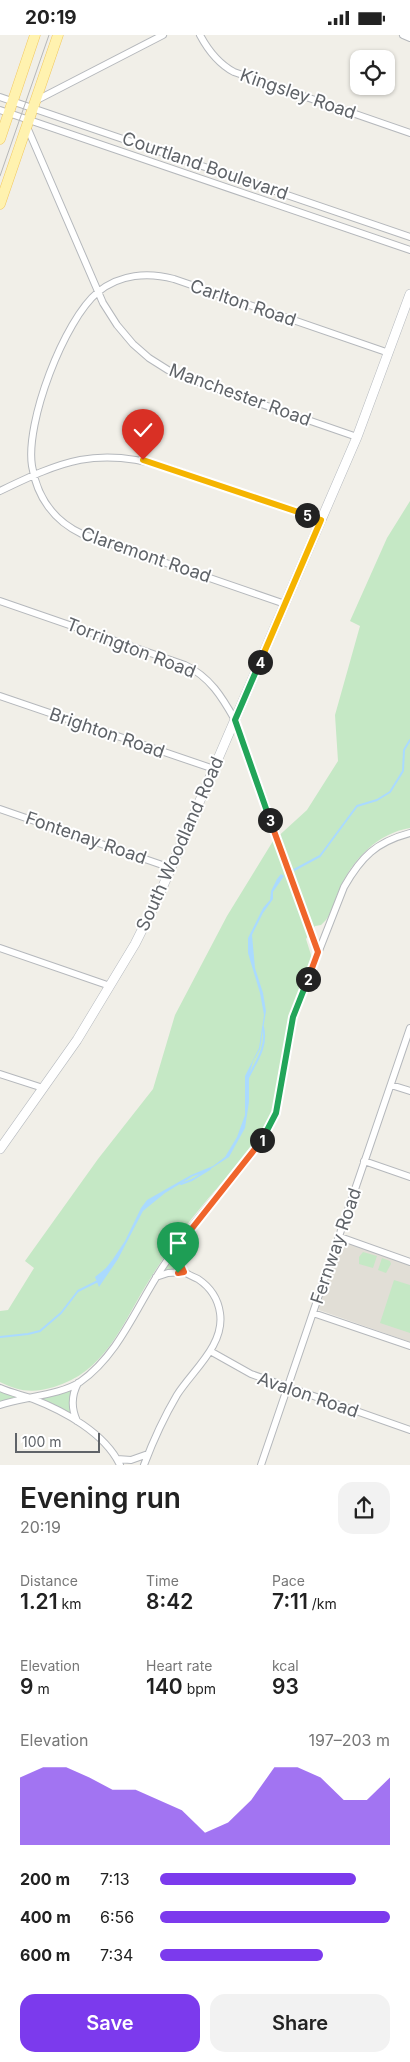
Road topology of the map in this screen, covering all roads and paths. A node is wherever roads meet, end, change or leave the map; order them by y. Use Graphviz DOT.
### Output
graph roads {
  1 [pos="36,35"];
  2 [pos="58,35"];
  3 [pos="163,35"];
  4 [pos="200,35"];
  5 [pos="403,35"];
  6 [pos="410,37"];
  7 [pos="0,97"];
  8 [pos="13,101"];
  9 [pos="34,105"];
  10 [pos="4,112"];
  11 [pos="64,119"];
  12 [pos="28,123"];
  13 [pos="60,131"];
  14 [pos="410,133"];
  15 [pos="0,139"];
  16 [pos="255,183"];
  17 [pos="250,195"];
  18 [pos="0,204"];
  19 [pos="410,237"];
  20 [pos="408,249"];
  21 [pos="98,292"];
  22 [pos="410,294"];
  23 [pos="389,353"];
  24 [pos="357,437"];
  25 [pos="34,474"];
  26 [pos="0,491"];
  27 [pos="321,520"];
  28 [pos="0,601"];
  29 [pos="285,604"];
  30 [pos="0,696"];
  31 [pos="235,720"];
  32 [pos="214,769"];
  33 [pos="0,809"];
  34 [pos="410,833"];
  35 [pos="172,868"];
  36 [pos="0,948"];
  37 [pos="318,952"];
  38 [pos="110,986"];
  39 [pos="410,1028"];
  40 [pos="0,1074"];
  41 [pos="391,1085"];
  42 [pos="43,1088"];
  43 [pos="410,1091"];
  44 [pos="0,1149"];
  45 [pos="364,1161"];
  46 [pos="410,1177"];
  47 [pos="340,1237"];
  48 [pos="178,1246"];
  49 [pos="410,1262"];
  50 [pos="184,1272"];
  51 [pos="155,1278"];
  52 [pos="313,1313"];
  53 [pos="410,1346"];
  54 [pos="210,1351"];
  55 [pos="78,1383"];
  56 [pos="0,1387"];
  57 [pos="287,1388"];
  58 [pos="32,1398"];
  59 [pos="0,1405"];
  60 [pos="77,1421"];
  61 [pos="410,1430"];
  62 [pos="148,1454"];
  63 [pos="119,1461"];
  64 [pos="262,1464"];
  65 [pos="144,1465"];
  1 -- 8 [label="main road"];
  2 -- 9 [label="main road"];
  3 -- 9 [label="street"];
  4 -- 14 [label="street, Kingsley Road"];
  5 -- 6 [label="street"];
  7 -- 8 [label="street, Courtland Boulevard"];
  8 -- 9 [label="street, Courtland Boulevard"];
  8 -- 10 [label="main road"];
  9 -- 11 [label="street, Courtland Boulevard"];
  9 -- 12 [label="main road"];
  10 -- 12 [label="street, Courtland Boulevard"];
  10 -- 15 [label="main road"];
  11 -- 13 [label="street"];
  11 -- 16 [label="street, Courtland Boulevard"];
  12 -- 13 [label="street, Courtland Boulevard"];
  12 -- 18 [label="main road"];
  12 -- 21 [label="street, Manchester Road"];
  13 -- 17 [label="street, Courtland Boulevard"];
  16 -- 17 [label="street"];
  16 -- 19 [label="street, Courtland Boulevard"];
  17 -- 20 [label="street, Courtland Boulevard"];
  19 -- 20 [label="street, Courtland Boulevard"];
  21 -- 23 [label="street, Carlton Road"];
  21 -- 24 [label="street, Manchester Road"];
  21 -- 25 [label="street, Carlton Road"];
  22 -- 23 [label="street, South Woodland Road"];
  23 -- 24 [label="street, South Woodland Road"];
  24 -- 27 [label="street, South Woodland Road"];
  25 -- 26 [label="street"];
  25 -- 27 [label="street"];
  25 -- 29 [label="street, Claremont Road"];
  27 -- 29 [label="street, South Woodland Road"];
  28 -- 31 [label="street, Torrington Road"];
  29 -- 31 [label="street, South Woodland Road"];
  30 -- 32 [label="street, Brighton Road"];
  31 -- 32 [label="street, South Woodland Road"];
  31 -- 37 [label="street, Torrington Road"];
  32 -- 35 [label="street, South Woodland Road"];
  33 -- 35 [label="street, Fontenay Road"];
  34 -- 37 [label="street"];
  35 -- 38 [label="street, South Woodland Road"];
  36 -- 38 [label="street"];
  37 -- 48 [label="street"];
  38 -- 42 [label="street, South Woodland Road"];
  39 -- 41 [label="street, Fernway Road"];
  40 -- 42 [label="street"];
  41 -- 43 [label="street"];
  41 -- 45 [label="street, Fernway Road"];
  42 -- 44 [label="street, South Woodland Road"];
  45 -- 46 [label="street"];
  45 -- 47 [label="street, Fernway Road"];
  47 -- 49 [label="street"];
  47 -- 52 [label="street, Fernway Road"];
  48 -- 50 [label="street"];
  48 -- 51 [label="street"];
  50 -- 51 [label="street"];
  50 -- 54 [label="street"];
  51 -- 55 [label="street"];
  52 -- 53 [label="street"];
  52 -- 57 [label="street, Fernway Road"];
  54 -- 57 [label="street, Avalon Road"];
  54 -- 62 [label="street"];
  55 -- 58 [label="street"];
  55 -- 60 [label="street"];
  56 -- 58 [label="street"];
  57 -- 61 [label="street, Avalon Road"];
  57 -- 64 [label="street, Fernway Road"];
  58 -- 59 [label="street"];
  58 -- 60 [label="street"];
  60 -- 63 [label="street"];
  62 -- 63 [label="street"];
  62 -- 65 [label="street"];
}
